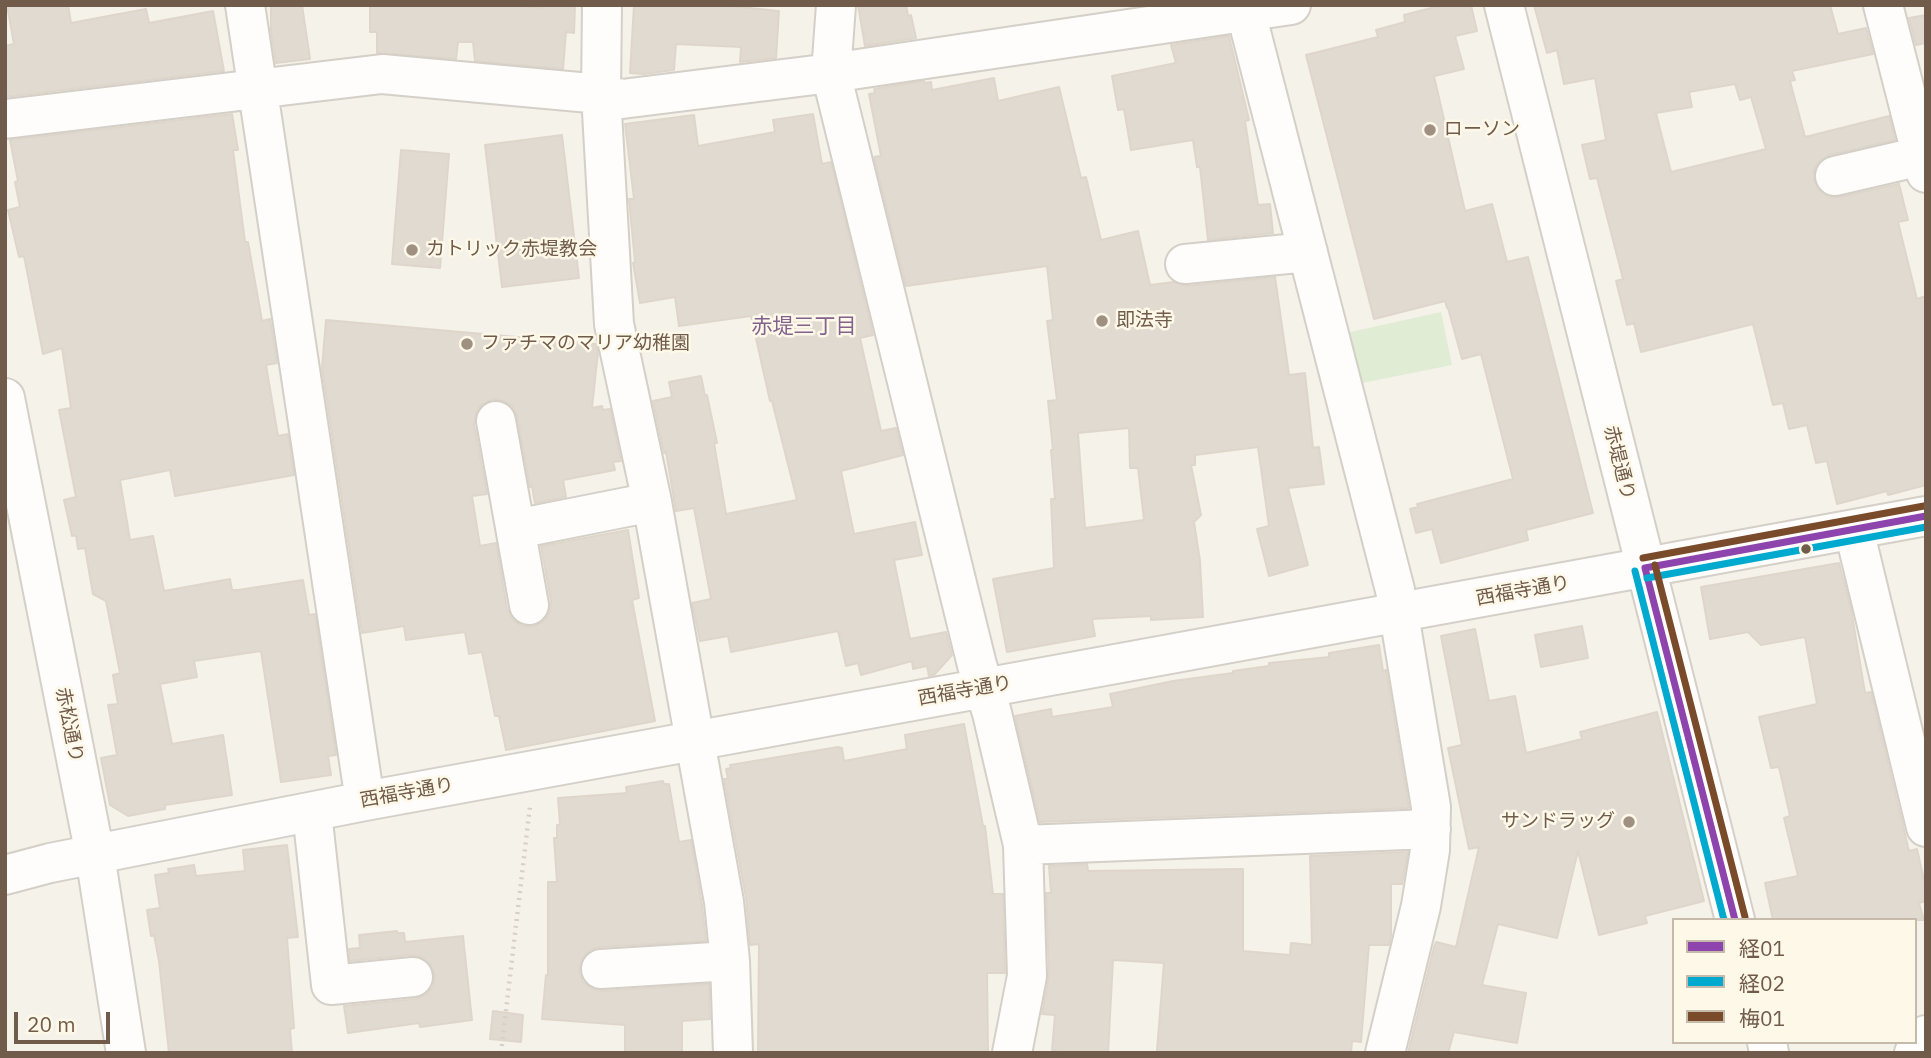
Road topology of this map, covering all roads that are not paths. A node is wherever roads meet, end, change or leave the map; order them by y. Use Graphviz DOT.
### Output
graph roads {
  1 [pos="245,5"];
  2 [pos="602,5"];
  3 [pos="836,5"];
  4 [pos="1291,5"];
  5 [pos="1504,5"];
  6 [pos="1883,5"];
  7 [pos="1244,8"];
  8 [pos="831,73"];
  9 [pos="258,89"];
  10 [pos="601,94"];
  11 [pos="5,119"];
  12 [pos="1924,164"];
  13 [pos="1835,176"];
  14 [pos="1308,252"];
  15 [pos="1185,264"];
  16 [pos="6,408"];
  17 [pos="496,421"];
  18 [pos="652,502"];
  19 [pos="1926,516"];
  20 [pos="516,529"];
  21 [pos="1854,530"];
  22 [pos="1645,568"];
  23 [pos="530,605"];
  24 [pos="1400,614"];
  25 [pos="984,688"];
  26 [pos="696,740"];
  27 [pos="365,801"];
  28 [pos="312,812"];
  29 [pos="1926,827"];
  30 [pos="1431,829"];
  31 [pos="1023,845"];
  32 [pos="95,855"];
  33 [pos="5,875"];
  34 [pos="1734,918"];
  35 [pos="730,961"];
  36 [pos="601,969"];
  37 [pos="413,977"];
  38 [pos="1926,1035"];
  39 [pos="126,1053"];
  40 [pos="733,1053"];
  41 [pos="1012,1053"];
  42 [pos="1385,1053"];
  43 [pos="1914,1053"];
  1 -- 9 [label="street"];
  2 -- 10 [label="street"];
  3 -- 8 [label="street"];
  4 -- 7 [label="street"];
  5 -- 22 [label="street, 赤堤通り"];
  6 -- 12 [label="street"];
  7 -- 8 [label="street"];
  7 -- 14 [label="street"];
  8 -- 10 [label="street"];
  8 -- 25 [label="street"];
  9 -- 10 [label="street"];
  9 -- 11 [label="street"];
  9 -- 27 [label="street"];
  10 -- 18 [label="street"];
  12 -- 13 [label="street"];
  14 -- 15 [label="street"];
  14 -- 24 [label="street"];
  16 -- 32 [label="street, 赤松通り"];
  17 -- 20 [label="street"];
  18 -- 20 [label="street"];
  18 -- 26 [label="street"];
  19 -- 21 [label="street, 西福寺通り"];
  20 -- 23 [label="street"];
  21 -- 22 [label="street, 西福寺通り"];
  21 -- 29 [label="street"];
  22 -- 24 [label="street, 西福寺通り"];
  22 -- 34 [label="street, 赤堤通り"];
  24 -- 25 [label="street, 西福寺通り"];
  24 -- 30 [label="street"];
  25 -- 26 [label="street, 西福寺通り"];
  25 -- 31 [label="street"];
  26 -- 27 [label="street, 西福寺通り"];
  26 -- 35 [label="street"];
  27 -- 28 [label="street, 西福寺通り"];
  28 -- 32 [label="street, 西福寺通り"];
  28 -- 37 [label="street"];
  30 -- 31 [label="street"];
  30 -- 42 [label="street"];
  31 -- 41 [label="street"];
  32 -- 33 [label="street, 西福寺通り"];
  32 -- 39 [label="street, 赤松通り"];
  35 -- 36 [label="street"];
  35 -- 40 [label="street"];
  38 -- 43 [label="street"];
}
